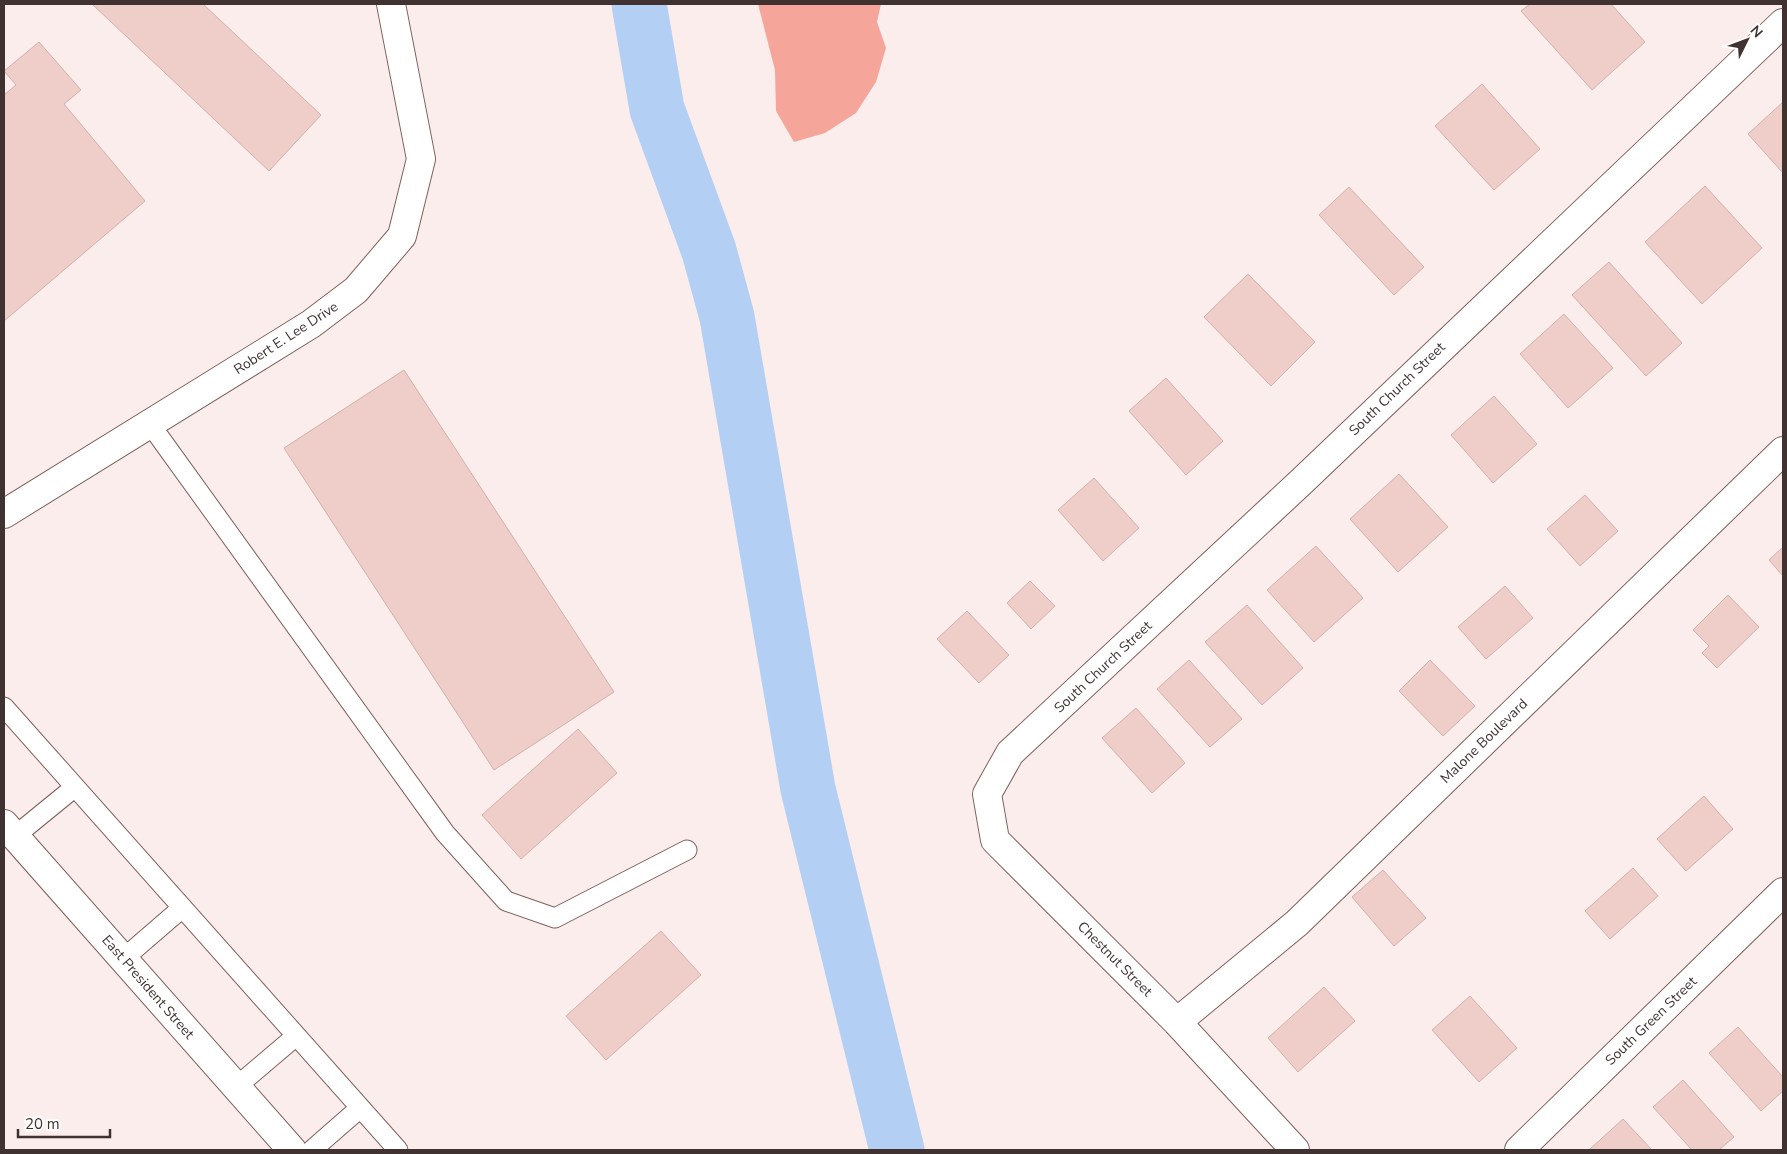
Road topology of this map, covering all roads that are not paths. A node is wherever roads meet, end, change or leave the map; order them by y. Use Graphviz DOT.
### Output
graph roads {
  1 [pos="391,4"];
  2 [pos="1783,23"];
  3 [pos="150,424"];
  4 [pos="1783,451"];
  5 [pos="4,514"];
  6 [pos="4,707"];
  7 [pos="1010,754"];
  8 [pos="75,787"];
  9 [pos="9,830"];
  10 [pos="687,850"];
  11 [pos="1782,895"];
  12 [pos="182,908"];
  13 [pos="123,959"];
  14 [pos="1177,1022"];
  15 [pos="296,1036"];
  16 [pos="236,1087"];
  17 [pos="360,1108"];
  18 [pos="292,1150"];
  19 [pos="312,1150"];
  20 [pos="398,1150"];
  21 [pos="1295,1150"];
  22 [pos="1519,1150"];
  1 -- 3 [label="street, Robert E. Lee Drive"];
  2 -- 7 [label="street, South Church Street"];
  3 -- 5 [label="street, Robert E. Lee Drive"];
  3 -- 10 [label="lane"];
  4 -- 14 [label="street, Malone Boulevard"];
  6 -- 8 [label="lane"];
  7 -- 14 [label="street, Chestnut Street"];
  8 -- 9 [label="lane"];
  8 -- 12 [label="lane"];
  9 -- 13 [label="street, East President Street"];
  11 -- 22 [label="street, South Green Street"];
  12 -- 13 [label="lane"];
  12 -- 15 [label="lane"];
  13 -- 16 [label="street, East President Street"];
  14 -- 21 [label="street, Chestnut Street"];
  15 -- 16 [label="lane"];
  15 -- 17 [label="lane"];
  16 -- 18 [label="street, East President Street"];
  17 -- 19 [label="lane"];
  17 -- 20 [label="lane"];
}
